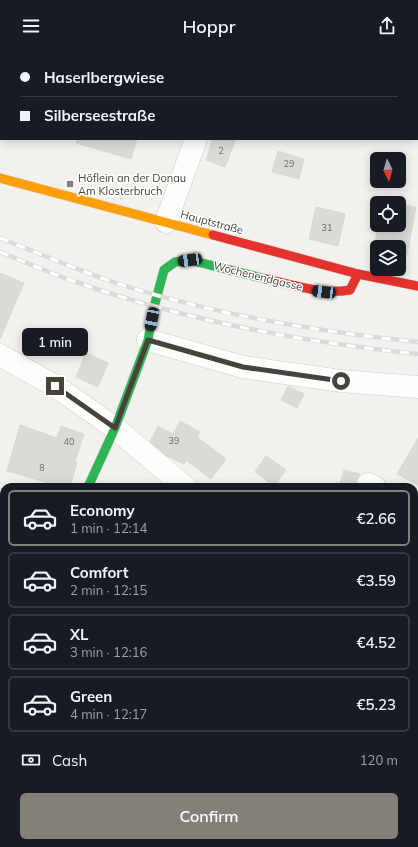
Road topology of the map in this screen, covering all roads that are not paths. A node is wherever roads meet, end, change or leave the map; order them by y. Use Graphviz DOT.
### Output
graph roads {
  1 [pos="196,140"];
  2 [pos="0,178"];
  3 [pos="166,222"];
  4 [pos="358,274"];
  5 [pos="418,286"];
  6 [pos="148,340"];
  7 [pos="0,355"];
  8 [pos="418,387"];
  9 [pos="115,428"];
  10 [pos="90,483"];
  11 [pos="180,483"];
  1 -- 3 [label="street"];
  2 -- 3 [label="street, Hauptstraße"];
  3 -- 4 [label="street, Hauptstraße"];
  4 -- 5 [label="street, Hauptstraße"];
  4 -- 6 [label="street, Wochenendgasse"];
  6 -- 8 [label="street"];
  6 -- 9 [label="street, Wochenendgasse"];
  7 -- 9 [label="street"];
  9 -- 10 [label="street, Wochenendgasse"];
  9 -- 11 [label="street"];
}
